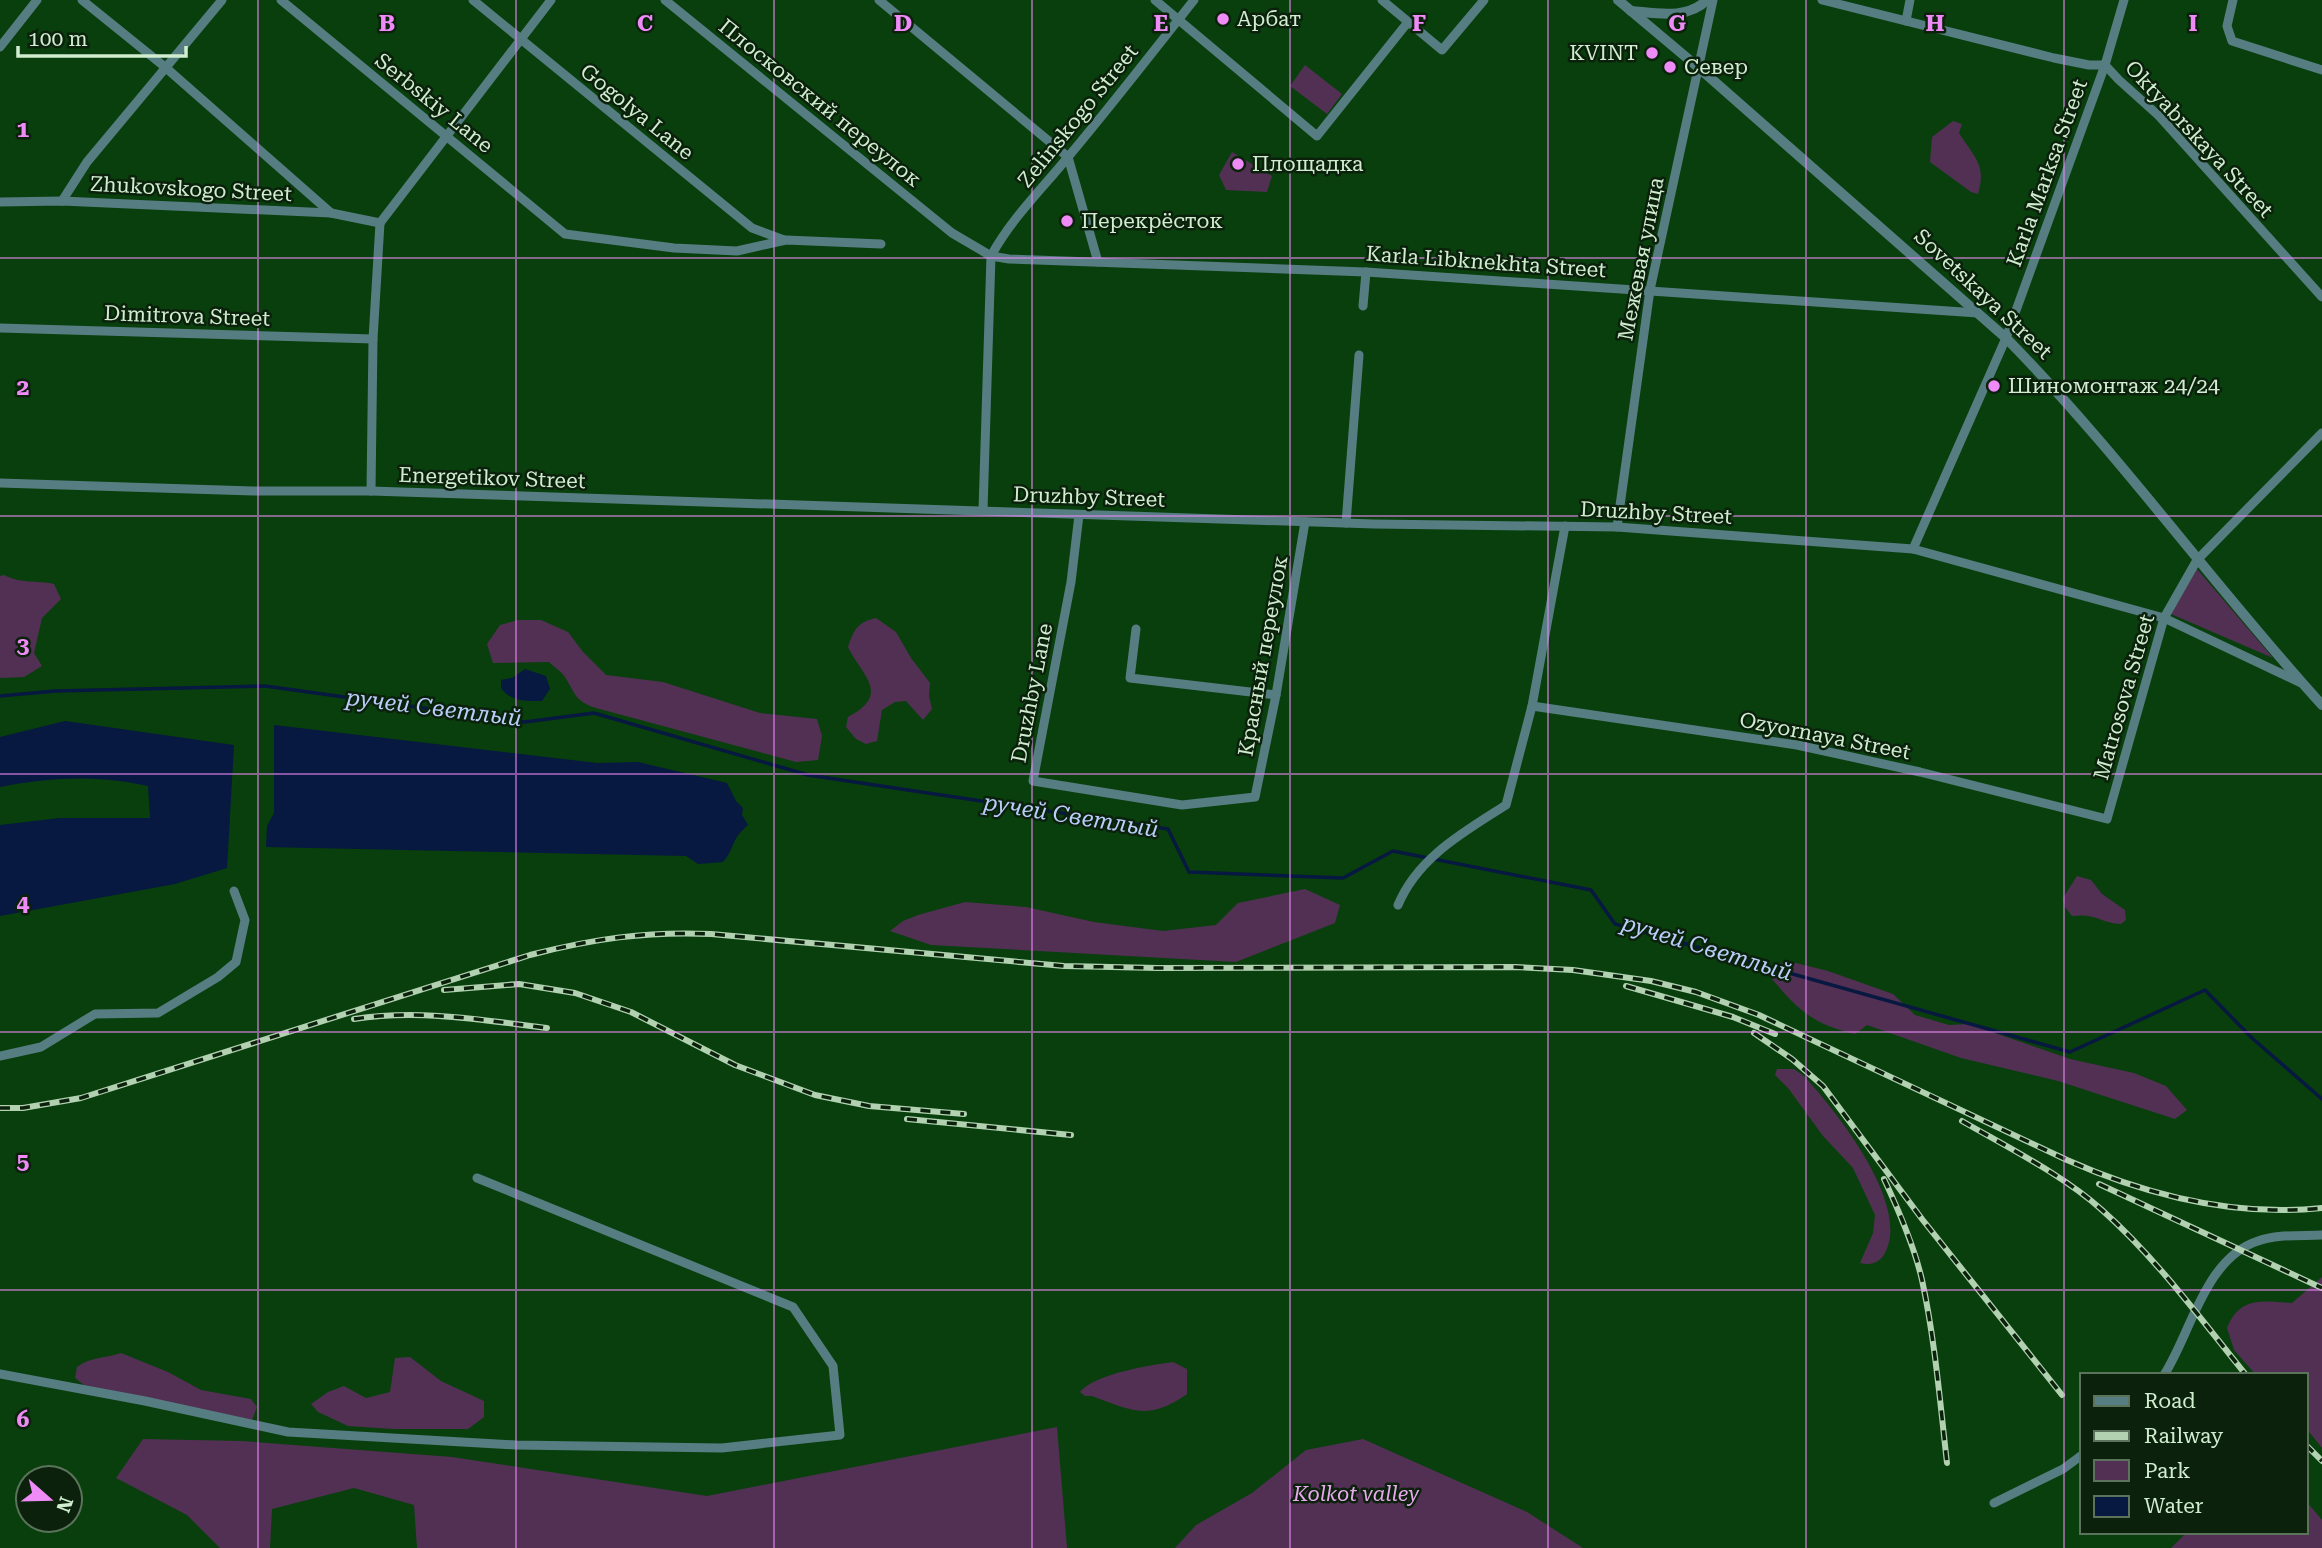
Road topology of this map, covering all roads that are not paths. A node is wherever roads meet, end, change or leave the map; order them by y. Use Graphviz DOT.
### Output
graph roads {
  1 [pos="37,0"];
  2 [pos="82,0"];
  3 [pos="222,0"];
  4 [pos="281,0"];
  5 [pos="473,0"];
  6 [pos="551,0"];
  7 [pos="665,0"];
  8 [pos="879,0"];
  9 [pos="1155,0"];
  10 [pos="1194,0"];
  11 [pos="1382,0"];
  12 [pos="1484,0"];
  13 [pos="1618,0"];
  14 [pos="1707,0"];
  15 [pos="1713,0"];
  16 [pos="1822,0"];
  17 [pos="1910,0"];
  18 [pos="2124,0"];
  19 [pos="2233,0"];
  20 [pos="1631,11"];
  21 [pos="1178,20"];
  22 [pos="1906,21"];
  23 [pos="1408,22"];
  24 [pos="520,39"];
  25 [pos="0,47"];
  26 [pos="2105,65"];
  27 [pos="165,67"];
  28 [pos="1699,68"];
  29 [pos="2322,70"];
  30 [pos="446,136"];
  31 [pos="1068,157"];
  32 [pos="62,201"];
  33 [pos="0,202"];
  34 [pos="331,213"];
  35 [pos="380,223"];
  36 [pos="786,240"];
  37 [pos="881,244"];
  38 [pos="991,256"];
  39 [pos="1098,262"];
  40 [pos="1366,272"];
  41 [pos="1650,290"];
  42 [pos="2322,297"];
  43 [pos="1363,306"];
  44 [pos="1978,313"];
  45 [pos="0,327"];
  46 [pos="2006,338"];
  47 [pos="373,339"];
  48 [pos="1359,355"];
  49 [pos="2322,433"];
  50 [pos="0,484"];
  51 [pos="371,491"];
  52 [pos="983,510"];
  53 [pos="1079,516"];
  54 [pos="1305,522"];
  55 [pos="1346,523"];
  56 [pos="1565,526"];
  57 [pos="1617,527"];
  58 [pos="1913,549"];
  59 [pos="2197,560"];
  60 [pos="2164,618"];
  61 [pos="1136,629"];
  62 [pos="2303,684"];
  63 [pos="1276,695"];
  64 [pos="2322,705"];
  65 [pos="1532,706"];
  66 [pos="1255,797"];
  67 [pos="2107,819"];
  68 [pos="234,891"];
  69 [pos="1398,905"];
  70 [pos="0,1056"];
  71 [pos="477,1178"];
  72 [pos="2322,1235"];
  73 [pos="2165,1373"];
  74 [pos="0,1374"];
  75 [pos="2080,1456"];
  76 [pos="1994,1503"];
  1 -- 25 [label="street"];
  2 -- 27 [label="street"];
  3 -- 27 [label="street"];
  4 -- 30 [label="street, Serbskiy Lane"];
  5 -- 24 [label="street, Gogolya Lane"];
  6 -- 24 [label="street"];
  7 -- 38 [label="street, Плосковский переулок"];
  8 -- 31 [label="street"];
  9 -- 21 [label="street"];
  10 -- 21 [label="street, Zelinskogo Street"];
  11 -- 23 [label="street"];
  12 -- 23 [label="street"];
  13 -- 20 [label="street, Sovetskaya Street"];
  14 -- 20 [label="street"];
  15 -- 28 [label="street, Межевая улица"];
  16 -- 22 [label="street, Oktyabrskaya Street"];
  17 -- 22 [label="street"];
  18 -- 26 [label="street, Karla Marksa Street"];
  19 -- 29 [label="street"];
  20 -- 28 [label="street, Sovetskaya Street"];
  21 -- 23 [label="street"];
  21 -- 31 [label="street, Zelinskogo Street"];
  22 -- 26 [label="street, Oktyabrskaya Street"];
  24 -- 30 [label="street"];
  24 -- 36 [label="street, Gogolya Lane"];
  26 -- 42 [label="street, Oktyabrskaya Street"];
  26 -- 46 [label="street, Karla Marksa Street"];
  27 -- 32 [label="street"];
  27 -- 34 [label="street"];
  28 -- 41 [label="street, Межевая улица"];
  28 -- 44 [label="street, Sovetskaya Street"];
  30 -- 35 [label="street"];
  30 -- 36 [label="street, Serbskiy Lane"];
  31 -- 38 [label="street, Zelinskogo Street"];
  31 -- 39 [label="street"];
  32 -- 33 [label="street, Zhukovskogo Street"];
  32 -- 34 [label="street, Zhukovskogo Street"];
  34 -- 35 [label="street, Zhukovskogo Street"];
  35 -- 47 [label="street"];
  36 -- 37 [label="street"];
  38 -- 39 [label="street, Karla Libknekhta Street"];
  38 -- 52 [label="street"];
  39 -- 40 [label="street, Karla Libknekhta Street"];
  40 -- 41 [label="street, Karla Libknekhta Street"];
  40 -- 43 [label="street"];
  41 -- 44 [label="street, Karla Libknekhta Street"];
  41 -- 57 [label="street, Межевая улица"];
  44 -- 46 [label="street, Sovetskaya Street"];
  45 -- 47 [label="street, Dimitrova Street"];
  46 -- 58 [label="street, Karla Marksa Street"];
  46 -- 59 [label="street, Sovetskaya Street"];
  47 -- 51 [label="street"];
  48 -- 55 [label="street"];
  49 -- 59 [label="street, Matrosova Street"];
  50 -- 51 [label="street, Energetikov Street"];
  51 -- 52 [label="street, Energetikov Street"];
  52 -- 53 [label="street, Druzhby Street"];
  53 -- 54 [label="street, Druzhby Street"];
  53 -- 66 [label="street, Druzhby Lane"];
  54 -- 55 [label="street, Druzhby Street"];
  54 -- 63 [label="street, Красный переулок"];
  55 -- 56 [label="street, Druzhby Street"];
  56 -- 57 [label="street, Druzhby Street"];
  56 -- 65 [label="street"];
  57 -- 58 [label="street, Druzhby Street"];
  58 -- 60 [label="street, Druzhby Street"];
  59 -- 60 [label="street, Matrosova Street"];
  59 -- 62 [label="street, Sovetskaya Street"];
  60 -- 62 [label="street, Druzhby Street"];
  60 -- 67 [label="street, Matrosova Street"];
  61 -- 63 [label="street"];
  62 -- 64 [label="street, Sovetskaya Street"];
  63 -- 66 [label="street, Красный переулок"];
  65 -- 67 [label="street, Ozyornaya Street"];
  65 -- 69 [label="street"];
  68 -- 70 [label="street"];
  71 -- 74 [label="street"];
  72 -- 73 [label="street"];
  75 -- 76 [label="street"];
}
